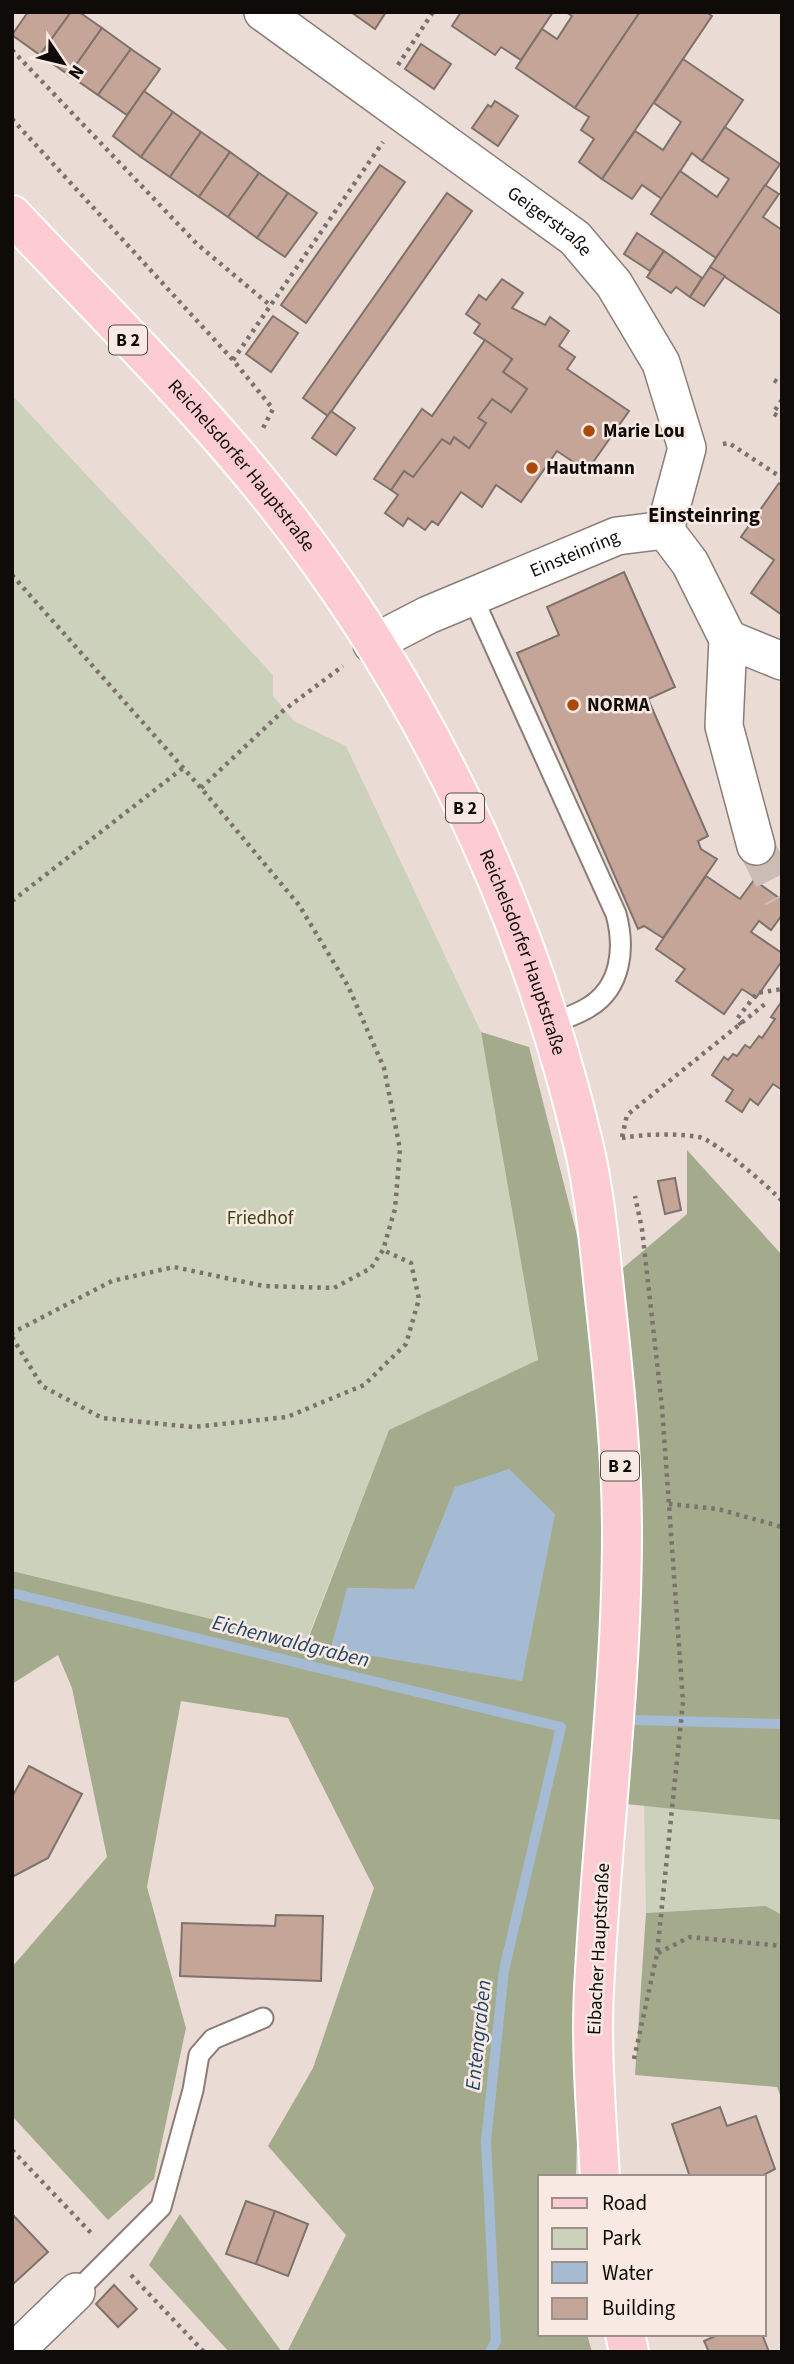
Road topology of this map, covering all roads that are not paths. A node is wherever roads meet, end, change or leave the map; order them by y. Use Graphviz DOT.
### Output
graph roads {
  1 [pos="264,12"];
  2 [pos="12,215"];
  3 [pos="665,530"];
  4 [pos="472,596"];
  5 [pos="728,639"];
  6 [pos="372,644"];
  7 [pos="782,661"];
  8 [pos="756,846"];
  9 [pos="548,1025"];
  10 [pos="616,1722"];
  11 [pos="262,2018"];
  12 [pos="600,2175"];
  13 [pos="76,2292"];
  14 [pos="14,2352"];
  1 -- 3 [label="street, Geigerstraße"];
  2 -- 6 [label="main road, Reichelsdorfer Hauptstraße / B 2"];
  3 -- 4 [label="street, Einsteinring"];
  3 -- 5 [label="street"];
  4 -- 6 [label="street, Einsteinring"];
  4 -- 9 [label="lane"];
  5 -- 7 [label="street"];
  5 -- 8 [label="street"];
  6 -- 9 [label="main road, Reichelsdorfer Hauptstraße / B 2"];
  9 -- 10 [label="main road, Reichelsdorfer Hauptstraße / B 2"];
  10 -- 12 [label="main road, Eibacher Hauptstraße / B 2"];
  11 -- 13 [label="lane"];
  13 -- 14 [label="street"];
}
